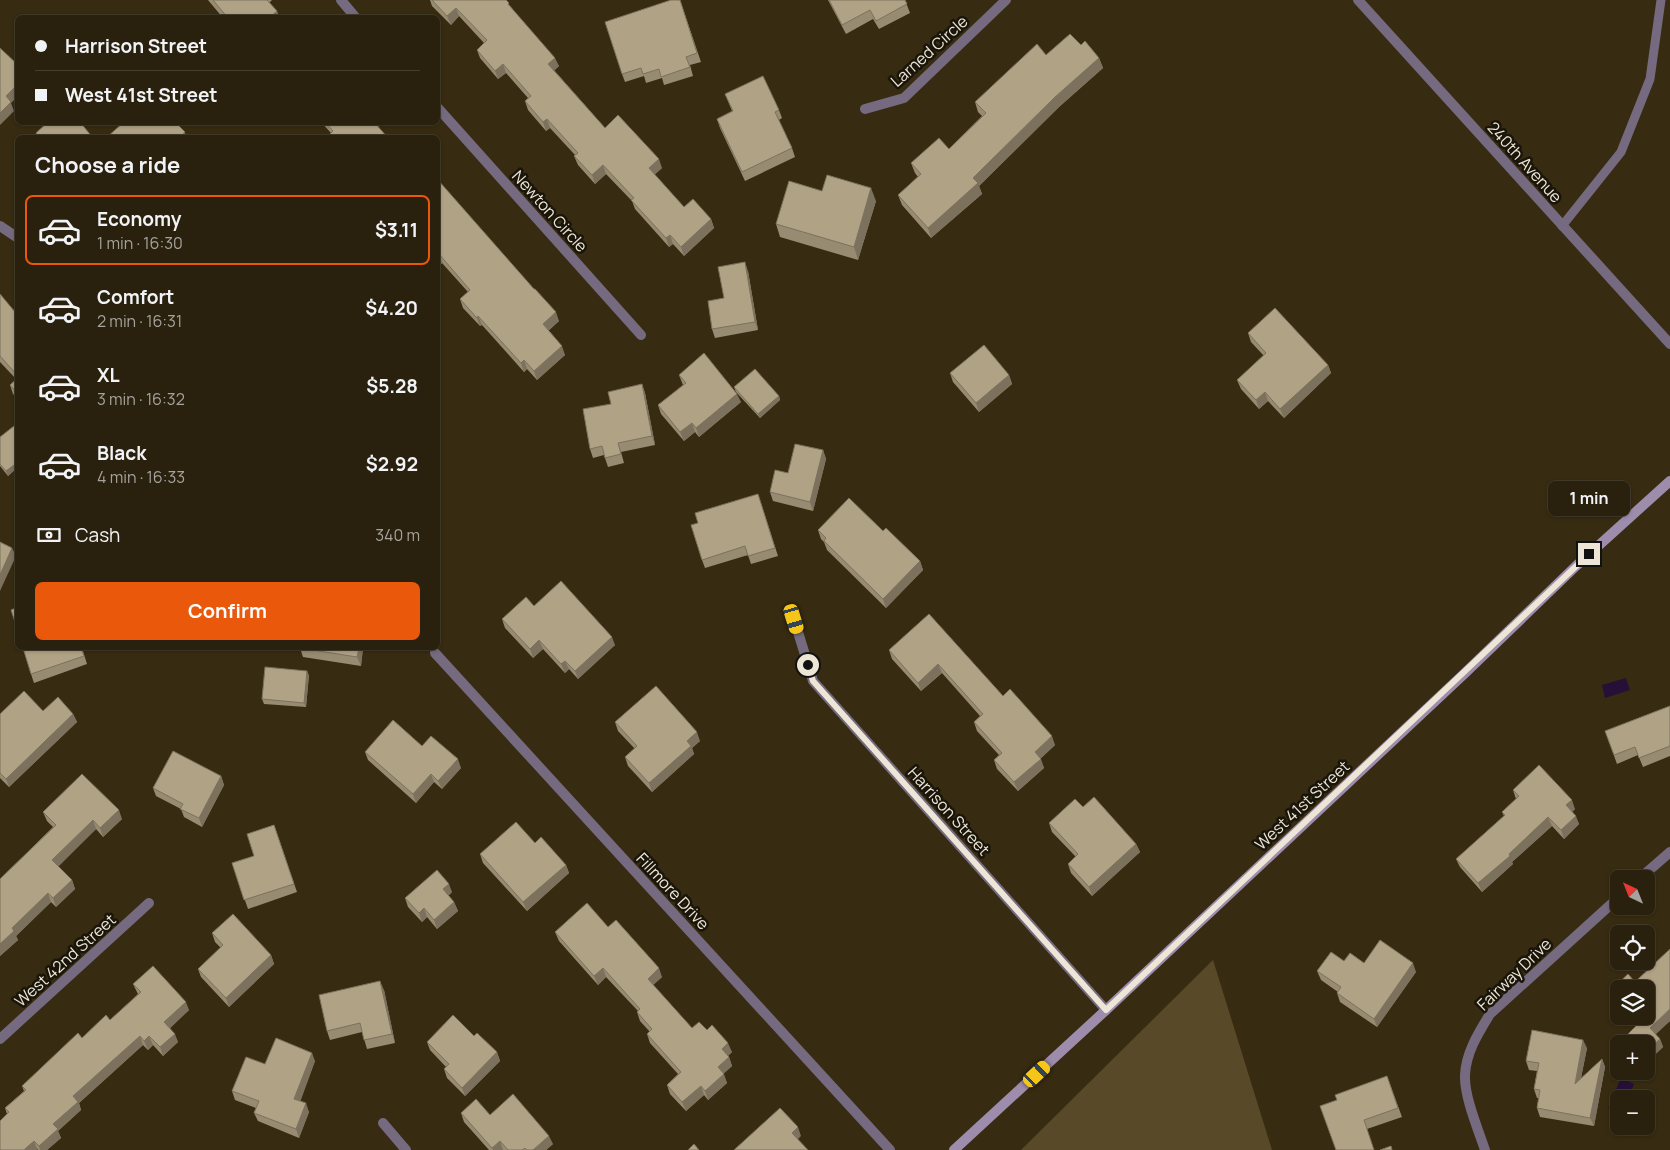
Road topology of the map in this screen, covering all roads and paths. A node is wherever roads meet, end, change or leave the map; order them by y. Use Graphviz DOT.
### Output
graph roads {
  1 [pos="341,0"];
  2 [pos="1006,0"];
  3 [pos="1358,0"];
  4 [pos="1661,0"];
  5 [pos="354,15"];
  6 [pos="864,109"];
  7 [pos="440,110"];
  8 [pos="0,226"];
  9 [pos="1562,226"];
  10 [pos="15,236"];
  11 [pos="641,335"];
  12 [pos="1670,344"];
  13 [pos="1670,481"];
  14 [pos="794,619"];
  15 [pos="435,653"];
  16 [pos="1670,852"];
  17 [pos="1649,870"];
  18 [pos="149,903"];
  19 [pos="1610,905"];
  20 [pos="1106,1010"];
  21 [pos="0,1039"];
  22 [pos="383,1123"];
  23 [pos="406,1150"];
  24 [pos="890,1150"];
  25 [pos="954,1150"];
  26 [pos="1485,1150"];
  1 -- 5 [label="street"];
  2 -- 6 [label="street, Larned Circle"];
  3 -- 9 [label="street, 240th Avenue"];
  4 -- 9 [label="lane"];
  7 -- 11 [label="street, Newton Circle"];
  8 -- 10 [label="street"];
  9 -- 12 [label="street, 240th Avenue"];
  13 -- 20 [label="street, West 41st Street"];
  14 -- 20 [label="street, Harrison Street"];
  15 -- 24 [label="street, Fillmore Drive"];
  16 -- 17 [label="street"];
  18 -- 21 [label="street, West 42nd Street"];
  19 -- 26 [label="street, Fairway Drive"];
  20 -- 25 [label="street, West 41st Street"];
  22 -- 23 [label="street"];
}
